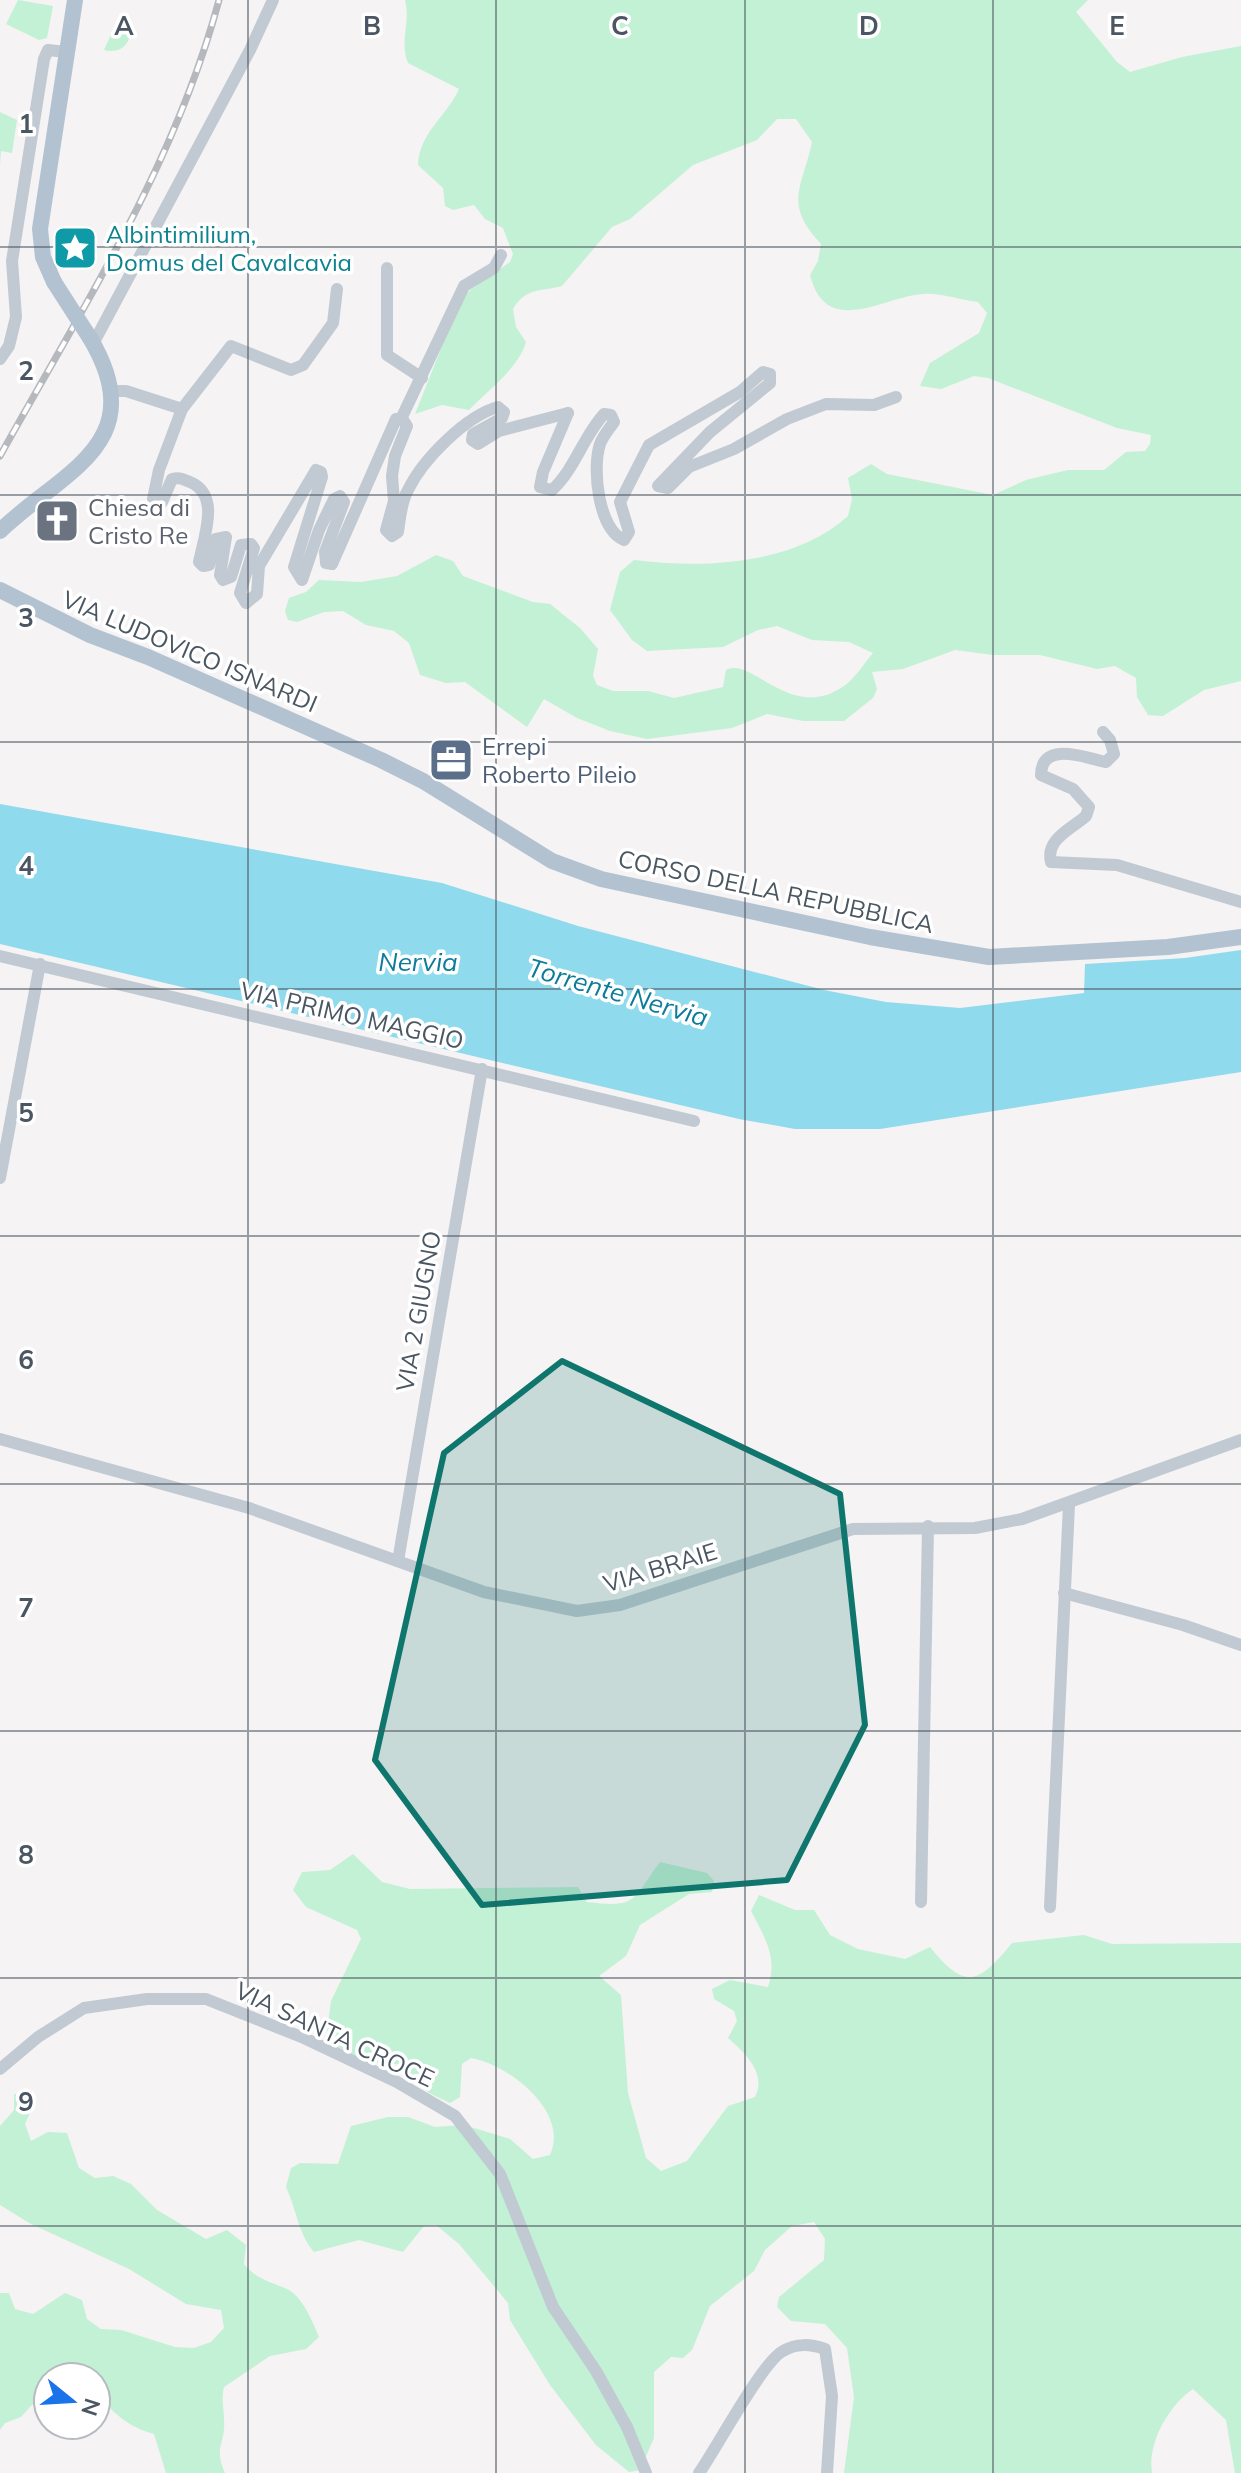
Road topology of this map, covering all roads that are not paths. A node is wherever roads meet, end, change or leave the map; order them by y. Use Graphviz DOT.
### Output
graph roads {
  1 [pos="75,0"];
  2 [pos="273,0"];
  3 [pos="66,52"];
  4 [pos="501,255"];
  5 [pos="387,268"];
  6 [pos="337,289"];
  7 [pos="92,341"];
  8 [pos="0,359"];
  9 [pos="422,378"];
  10 [pos="110,391"];
  11 [pos="896,397"];
  12 [pos="182,409"];
  13 [pos="401,419"];
  14 [pos="0,531"];
  15 [pos="0,590"];
  16 [pos="0,598"];
  17 [pos="26,606"];
  18 [pos="1103,732"];
  19 [pos="335,740"];
  20 [pos="1241,902"];
  21 [pos="1241,937"];
  22 [pos="0,956"];
  23 [pos="40,964"];
  24 [pos="482,1069"];
  25 [pos="694,1121"];
  26 [pos="0,1178"];
  27 [pos="0,1439"];
  28 [pos="1241,1440"];
  29 [pos="1069,1505"];
  30 [pos="928,1526"];
  31 [pos="398,1561"];
  32 [pos="1064,1593"];
  33 [pos="1241,1645"];
  34 [pos="921,1902"];
  35 [pos="1050,1907"];
  36 [pos="0,2069"];
  37 [pos="646,2473"];
  38 [pos="699,2473"];
  39 [pos="827,2473"];
  1 -- 3 [label="main road"];
  2 -- 7 [label="street"];
  3 -- 7 [label="main road, bridge"];
  3 -- 8 [label="street"];
  4 -- 9 [label="street"];
  5 -- 9 [label="street"];
  6 -- 12 [label="street"];
  7 -- 10 [label="main road"];
  9 -- 13 [label="street"];
  10 -- 12 [label="street"];
  10 -- 14 [label="main road"];
  11 -- 13 [label="street"];
  12 -- 13 [label="street"];
  15 -- 17 [label="main road, VIA LUDOVICO ISNARDI"];
  16 -- 17 [label="main road, VIA LUDOVICO ISNARDI"];
  17 -- 19 [label="main road, VIA LUDOVICO ISNARDI"];
  18 -- 20 [label="street"];
  19 -- 21 [label="main road, CORSO DELLA REPUBBLICA"];
  22 -- 23 [label="street, VIA PRIMO MAGGIO"];
  23 -- 24 [label="street, VIA PRIMO MAGGIO"];
  23 -- 26 [label="street"];
  24 -- 25 [label="street, VIA PRIMO MAGGIO"];
  24 -- 31 [label="street, VIA 2 GIUGNO"];
  27 -- 31 [label="street, VIA BRAIE"];
  28 -- 29 [label="street, VIA BRAIE"];
  29 -- 30 [label="street, VIA BRAIE"];
  29 -- 32 [label="street"];
  30 -- 31 [label="street, VIA BRAIE"];
  30 -- 34 [label="street"];
  32 -- 33 [label="street"];
  32 -- 35 [label="street"];
  36 -- 37 [label="street, VIA SANTA CROCE"];
  38 -- 39 [label="street"];
}
